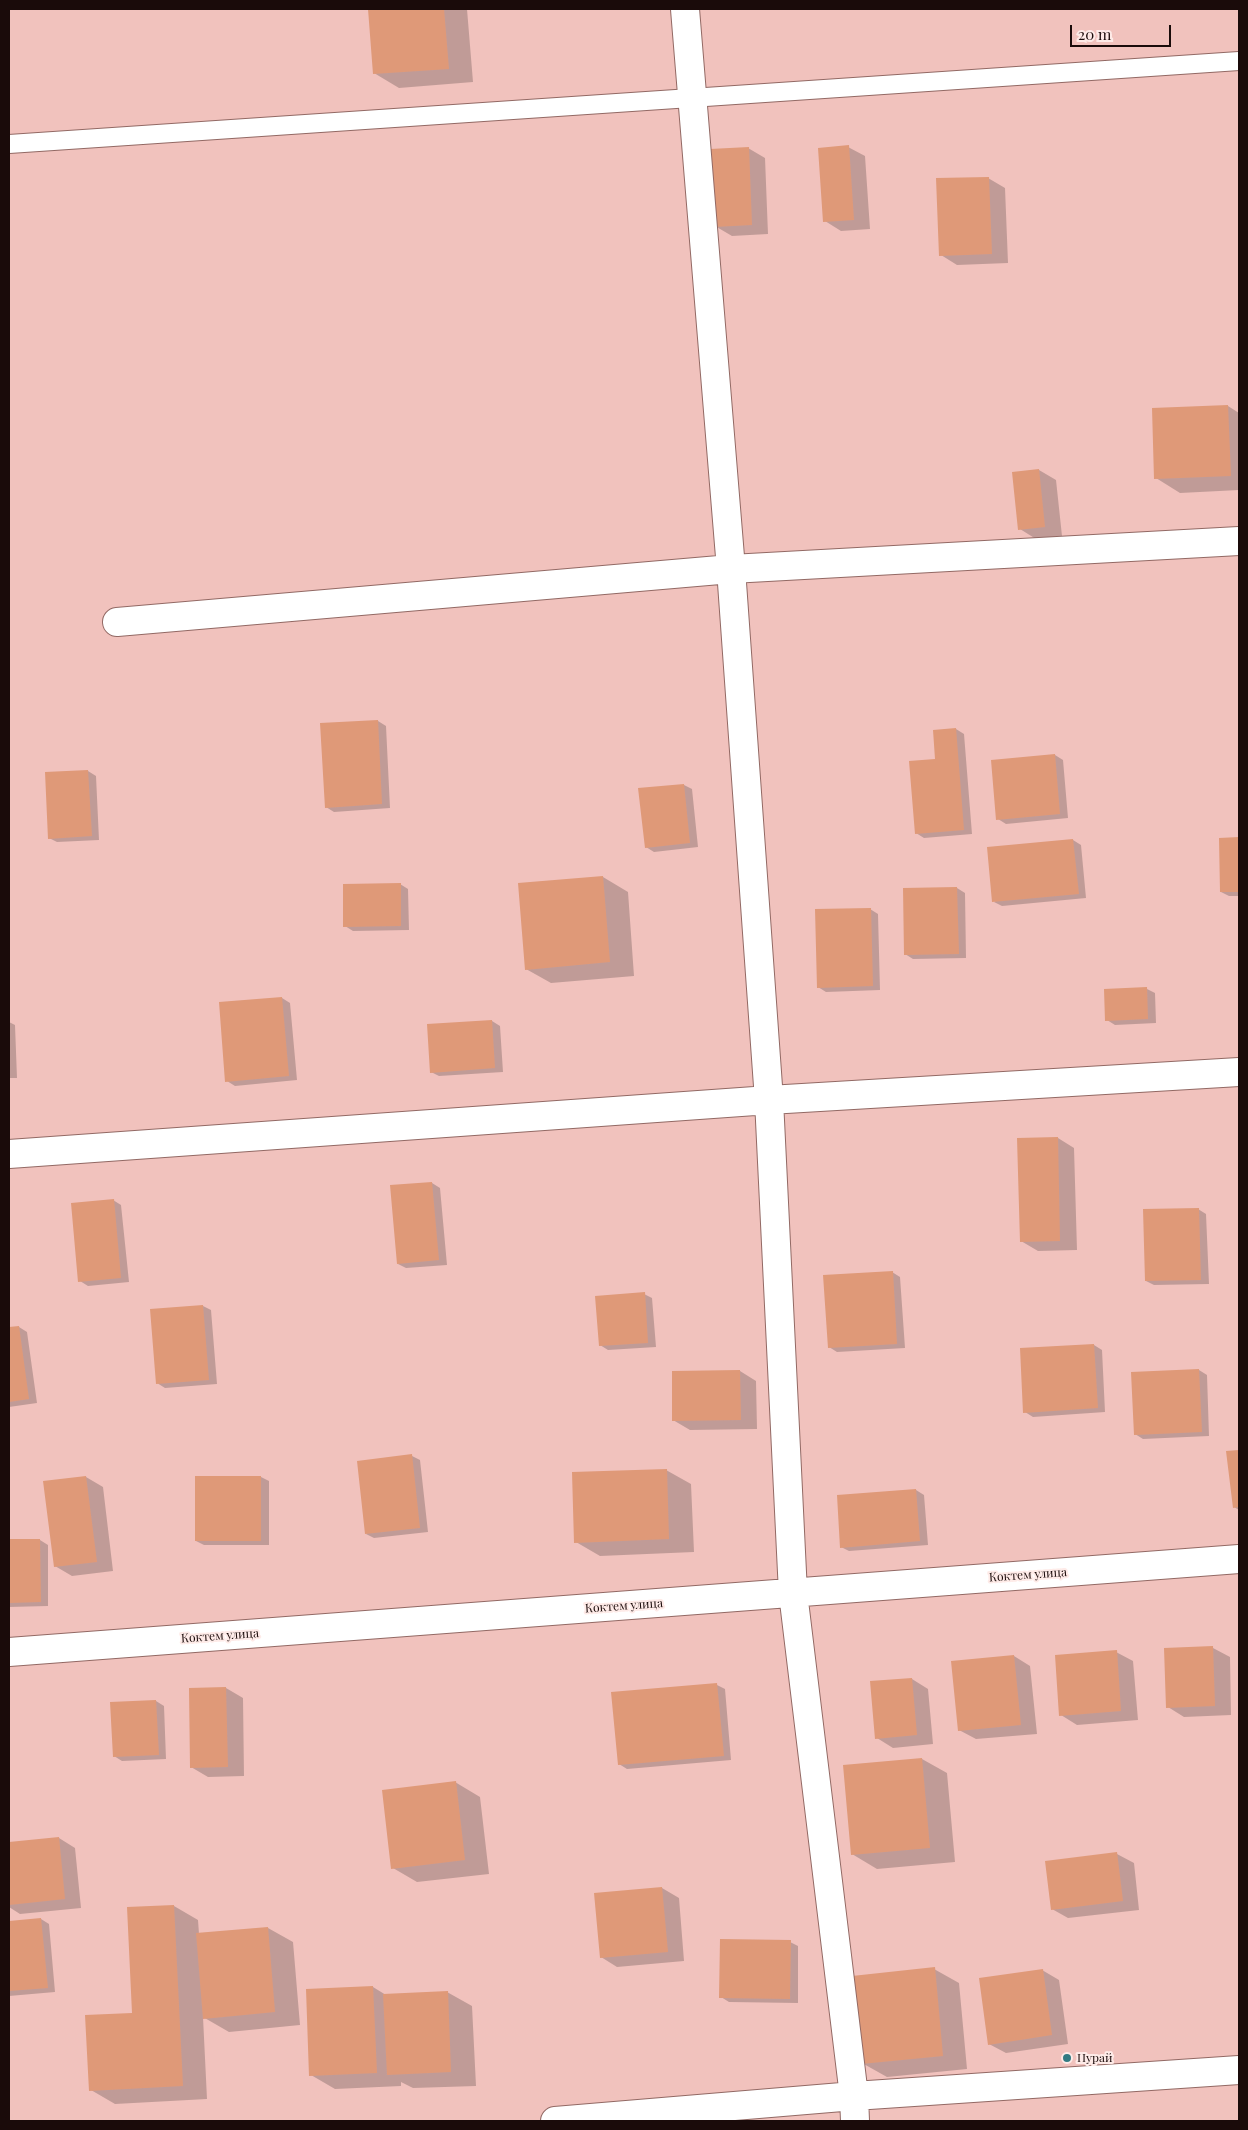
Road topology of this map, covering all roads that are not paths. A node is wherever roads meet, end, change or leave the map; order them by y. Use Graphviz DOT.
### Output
graph roads {
  1 [pos="685,9"];
  2 [pos="1239,61"];
  3 [pos="691,98"];
  4 [pos="9,144"];
  5 [pos="1239,541"];
  6 [pos="731,569"];
  7 [pos="117,622"];
  8 [pos="1239,1072"];
  9 [pos="769,1100"];
  10 [pos="9,1154"];
  11 [pos="1239,1560"];
  12 [pos="793,1593"];
  13 [pos="9,1652"];
  14 [pos="1239,2070"];
  15 [pos="855,2109"];
  16 [pos="555,2121"];
  1 -- 3 [label="street"];
  2 -- 3 [label="lane"];
  3 -- 4 [label="lane"];
  3 -- 6 [label="street"];
  5 -- 6 [label="street"];
  6 -- 7 [label="street"];
  6 -- 9 [label="street"];
  8 -- 9 [label="street"];
  9 -- 10 [label="street"];
  9 -- 12 [label="street"];
  11 -- 12 [label="street, Коктем улица"];
  12 -- 13 [label="street, Коктем улица"];
  12 -- 15 [label="street"];
  14 -- 15 [label="street"];
  15 -- 16 [label="street"];
}
